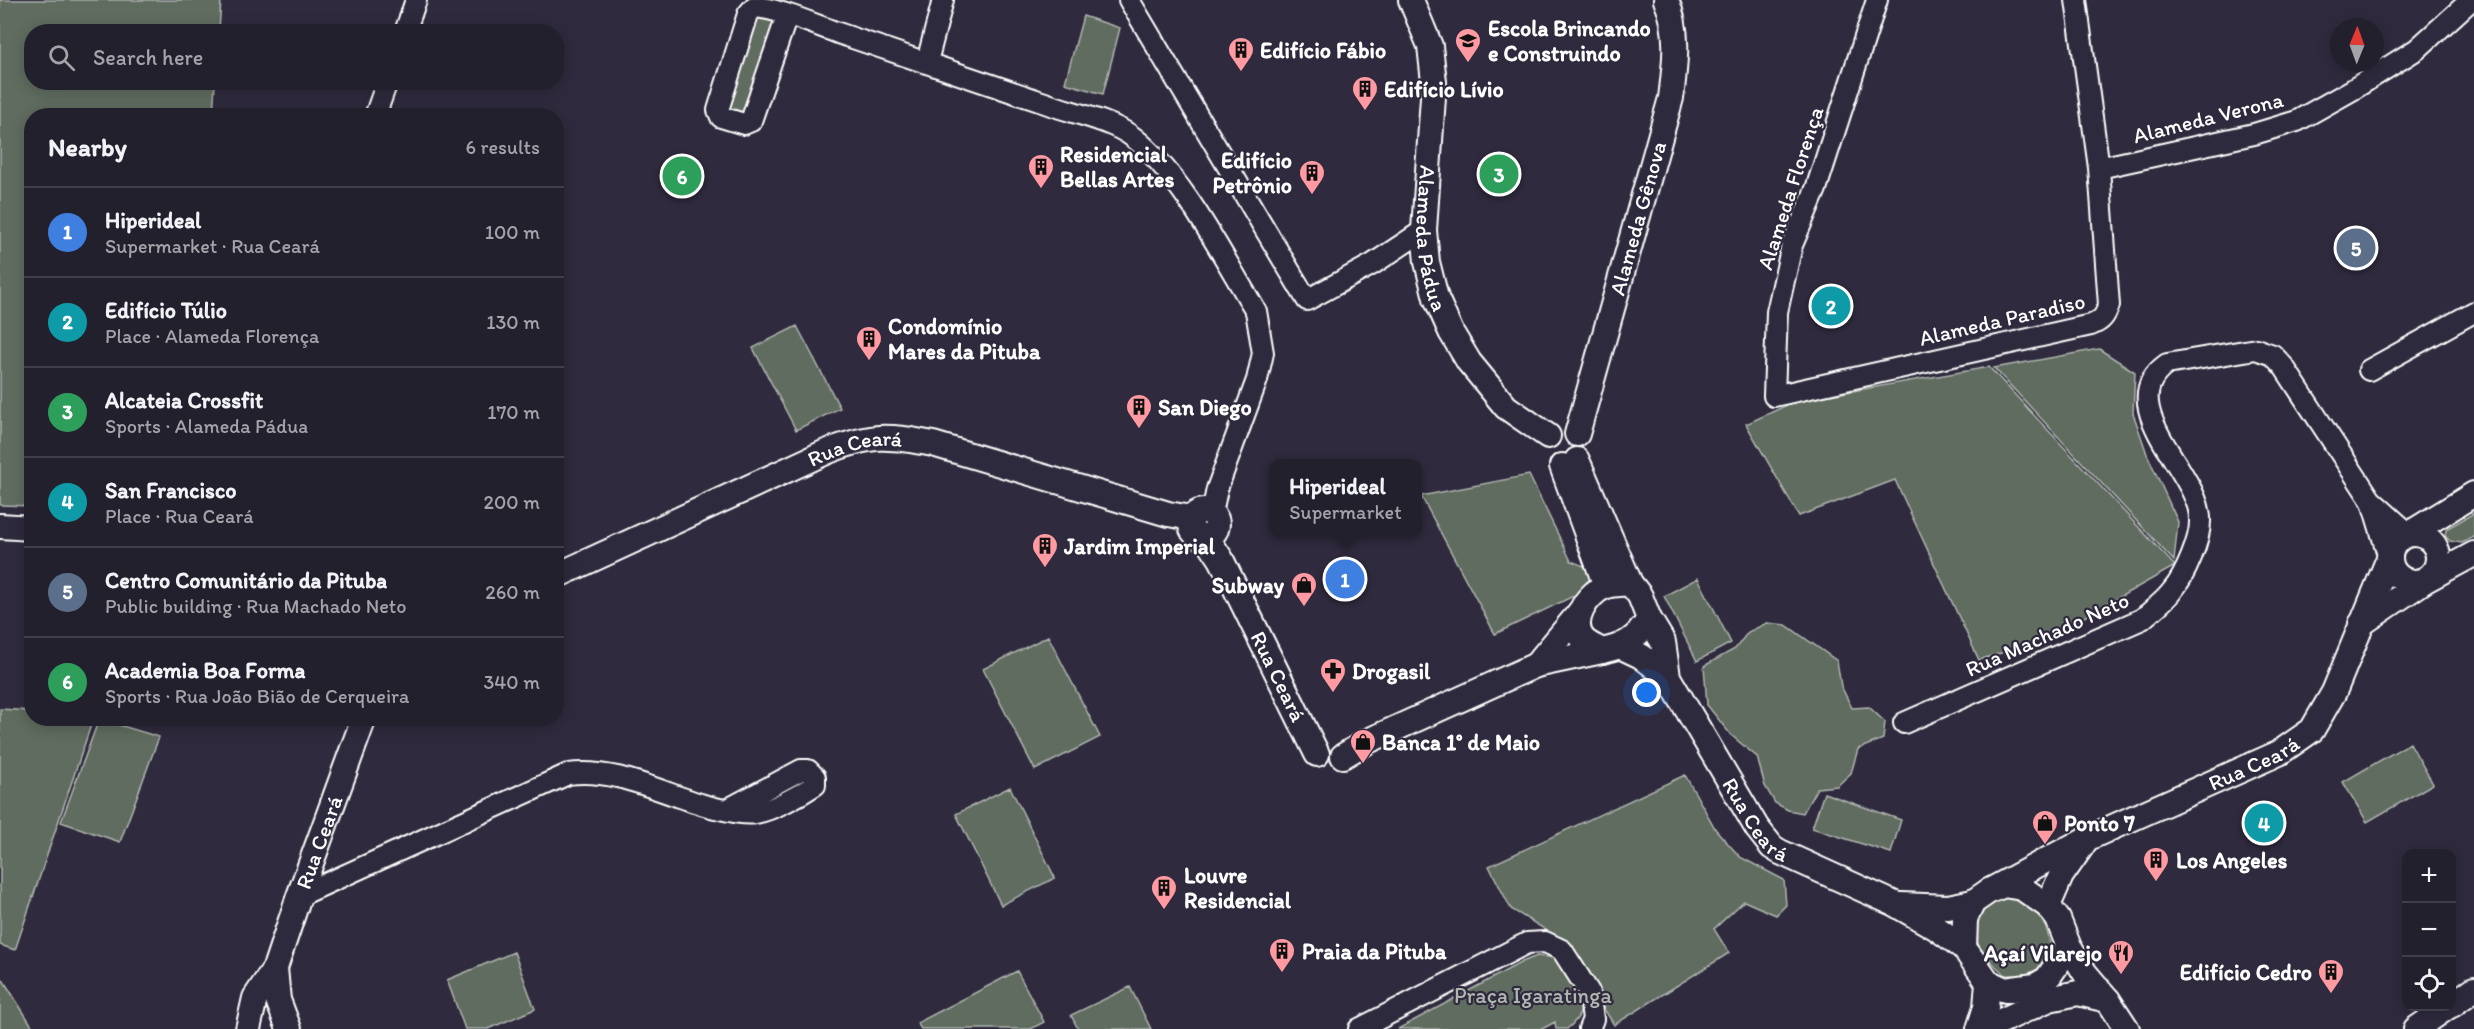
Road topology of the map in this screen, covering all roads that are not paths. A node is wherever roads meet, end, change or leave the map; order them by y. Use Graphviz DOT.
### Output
graph roads {
  1 [pos="416,0"];
  2 [pos="943,0"];
  3 [pos="1129,0"];
  4 [pos="1411,0"];
  5 [pos="1666,0"];
  6 [pos="1876,0"];
  7 [pos="2076,0"];
  8 [pos="2471,0"];
  9 [pos="787,16"];
  10 [pos="408,24"];
  11 [pos="927,62"];
  12 [pos="384,90"];
  13 [pos="378,108"];
  14 [pos="2100,168"];
  15 [pos="1424,230"];
  16 [pos="2474,312"];
  17 [pos="2368,370"];
  18 [pos="1774,396"];
  19 [pos="1577,435"];
  20 [pos="1548,436"];
  21 [pos="1570,463"];
  22 [pos="2474,494"];
  23 [pos="2371,500"];
  24 [pos="1203,523"];
  25 [pos="0,526"];
  26 [pos="24,528"];
  27 [pos="2409,534"];
  28 [pos="2474,554"];
  29 [pos="2390,558"];
  30 [pos="564,572"];
  31 [pos="2424,581"];
  32 [pos="1630,583"];
  33 [pos="1606,586"];
  34 [pos="1580,612"];
  35 [pos="1649,619"];
  36 [pos="2361,624"];
  37 [pos="1612,649"];
  38 [pos="1536,664"];
  39 [pos="1668,677"];
  40 [pos="1904,723"];
  41 [pos="361,726"];
  42 [pos="726,810"];
  43 [pos="2086,839"];
  44 [pos="2004,885"];
  45 [pos="299,896"];
  46 [pos="1973,902"];
  47 [pos="1895,904"];
  48 [pos="2048,906"];
  49 [pos="2069,947"];
  50 [pos="1964,948"];
  51 [pos="276,968"];
  52 [pos="1988,982"];
  53 [pos="2474,989"];
  54 [pos="2108,1000"];
  55 [pos="2456,1002"];
  56 [pos="2443,1011"];
  57 [pos="248,1029"];
  58 [pos="289,1029"];
  59 [pos="1359,1029"];
  60 [pos="1589,1029"];
  61 [pos="1979,1029"];
  62 [pos="1984,1029"];
  63 [pos="2127,1029"];
  64 [pos="2416,1029"];
  1 -- 10 [label="street"];
  2 -- 11 [label="street"];
  3 -- 15 [label="street"];
  4 -- 15 [label="street, Alameda Pádua"];
  5 -- 19 [label="street, Alameda Gênova"];
  6 -- 18 [label="street, Alameda Florença"];
  7 -- 14 [label="street, Alameda Paradiso"];
  8 -- 14 [label="street, Alameda Verona"];
  9 -- 9 [label="street"];
  9 -- 11 [label="street"];
  11 -- 24 [label="street"];
  12 -- 13 [label="street"];
  14 -- 18 [label="street, Alameda Paradiso"];
  15 -- 20 [label="street, Alameda Pádua"];
  16 -- 17 [label="street"];
  19 -- 20 [label="street"];
  19 -- 21 [label="street"];
  20 -- 21 [label="street"];
  21 -- 32 [label="street"];
  21 -- 33 [label="street"];
  22 -- 27 [label="street"];
  23 -- 27 [label="street, Rua Machado Neto"];
  23 -- 29 [label="street, Rua Machado Neto"];
  23 -- 40 [label="street, Rua Machado Neto"];
  24 -- 30 [label="street, Rua Ceará"];
  24 -- 38 [label="street, Rua Ceará"];
  25 -- 26 [label="street"];
  27 -- 29 [label="street"];
  27 -- 31 [label="street"];
  28 -- 31 [label="street"];
  29 -- 31 [label="street"];
  29 -- 36 [label="street, Rua Ceará"];
  31 -- 36 [label="street"];
  32 -- 33 [label="street"];
  32 -- 35 [label="street"];
  33 -- 34 [label="street"];
  34 -- 37 [label="street"];
  34 -- 38 [label="street, Rua Ceará"];
  35 -- 37 [label="street"];
  35 -- 39 [label="street, Rua Ceará"];
  36 -- 43 [label="street, Rua Ceará"];
  37 -- 38 [label="street, Rua Ceará"];
  37 -- 39 [label="street, Rua Ceará"];
  39 -- 47 [label="street, Rua Ceará"];
  41 -- 45 [label="street, Rua Ceará"];
  42 -- 45 [label="street"];
  43 -- 44 [label="street, Rua Ceará"];
  43 -- 48 [label="street"];
  44 -- 46 [label="street"];
  44 -- 48 [label="street"];
  45 -- 51 [label="street, Rua Ceará"];
  46 -- 47 [label="street, Rua Ceará"];
  46 -- 50 [label="street"];
  47 -- 50 [label="street, Rua Ceará"];
  48 -- 49 [label="street"];
  49 -- 52 [label="street"];
  49 -- 54 [label="street"];
  50 -- 52 [label="street"];
  51 -- 57 [label="street"];
  51 -- 58 [label="street"];
  52 -- 61 [label="street"];
  53 -- 55 [label="street"];
  54 -- 62 [label="street"];
  54 -- 63 [label="street"];
  56 -- 64 [label="street"];
  59 -- 60 [label="street"];
}
